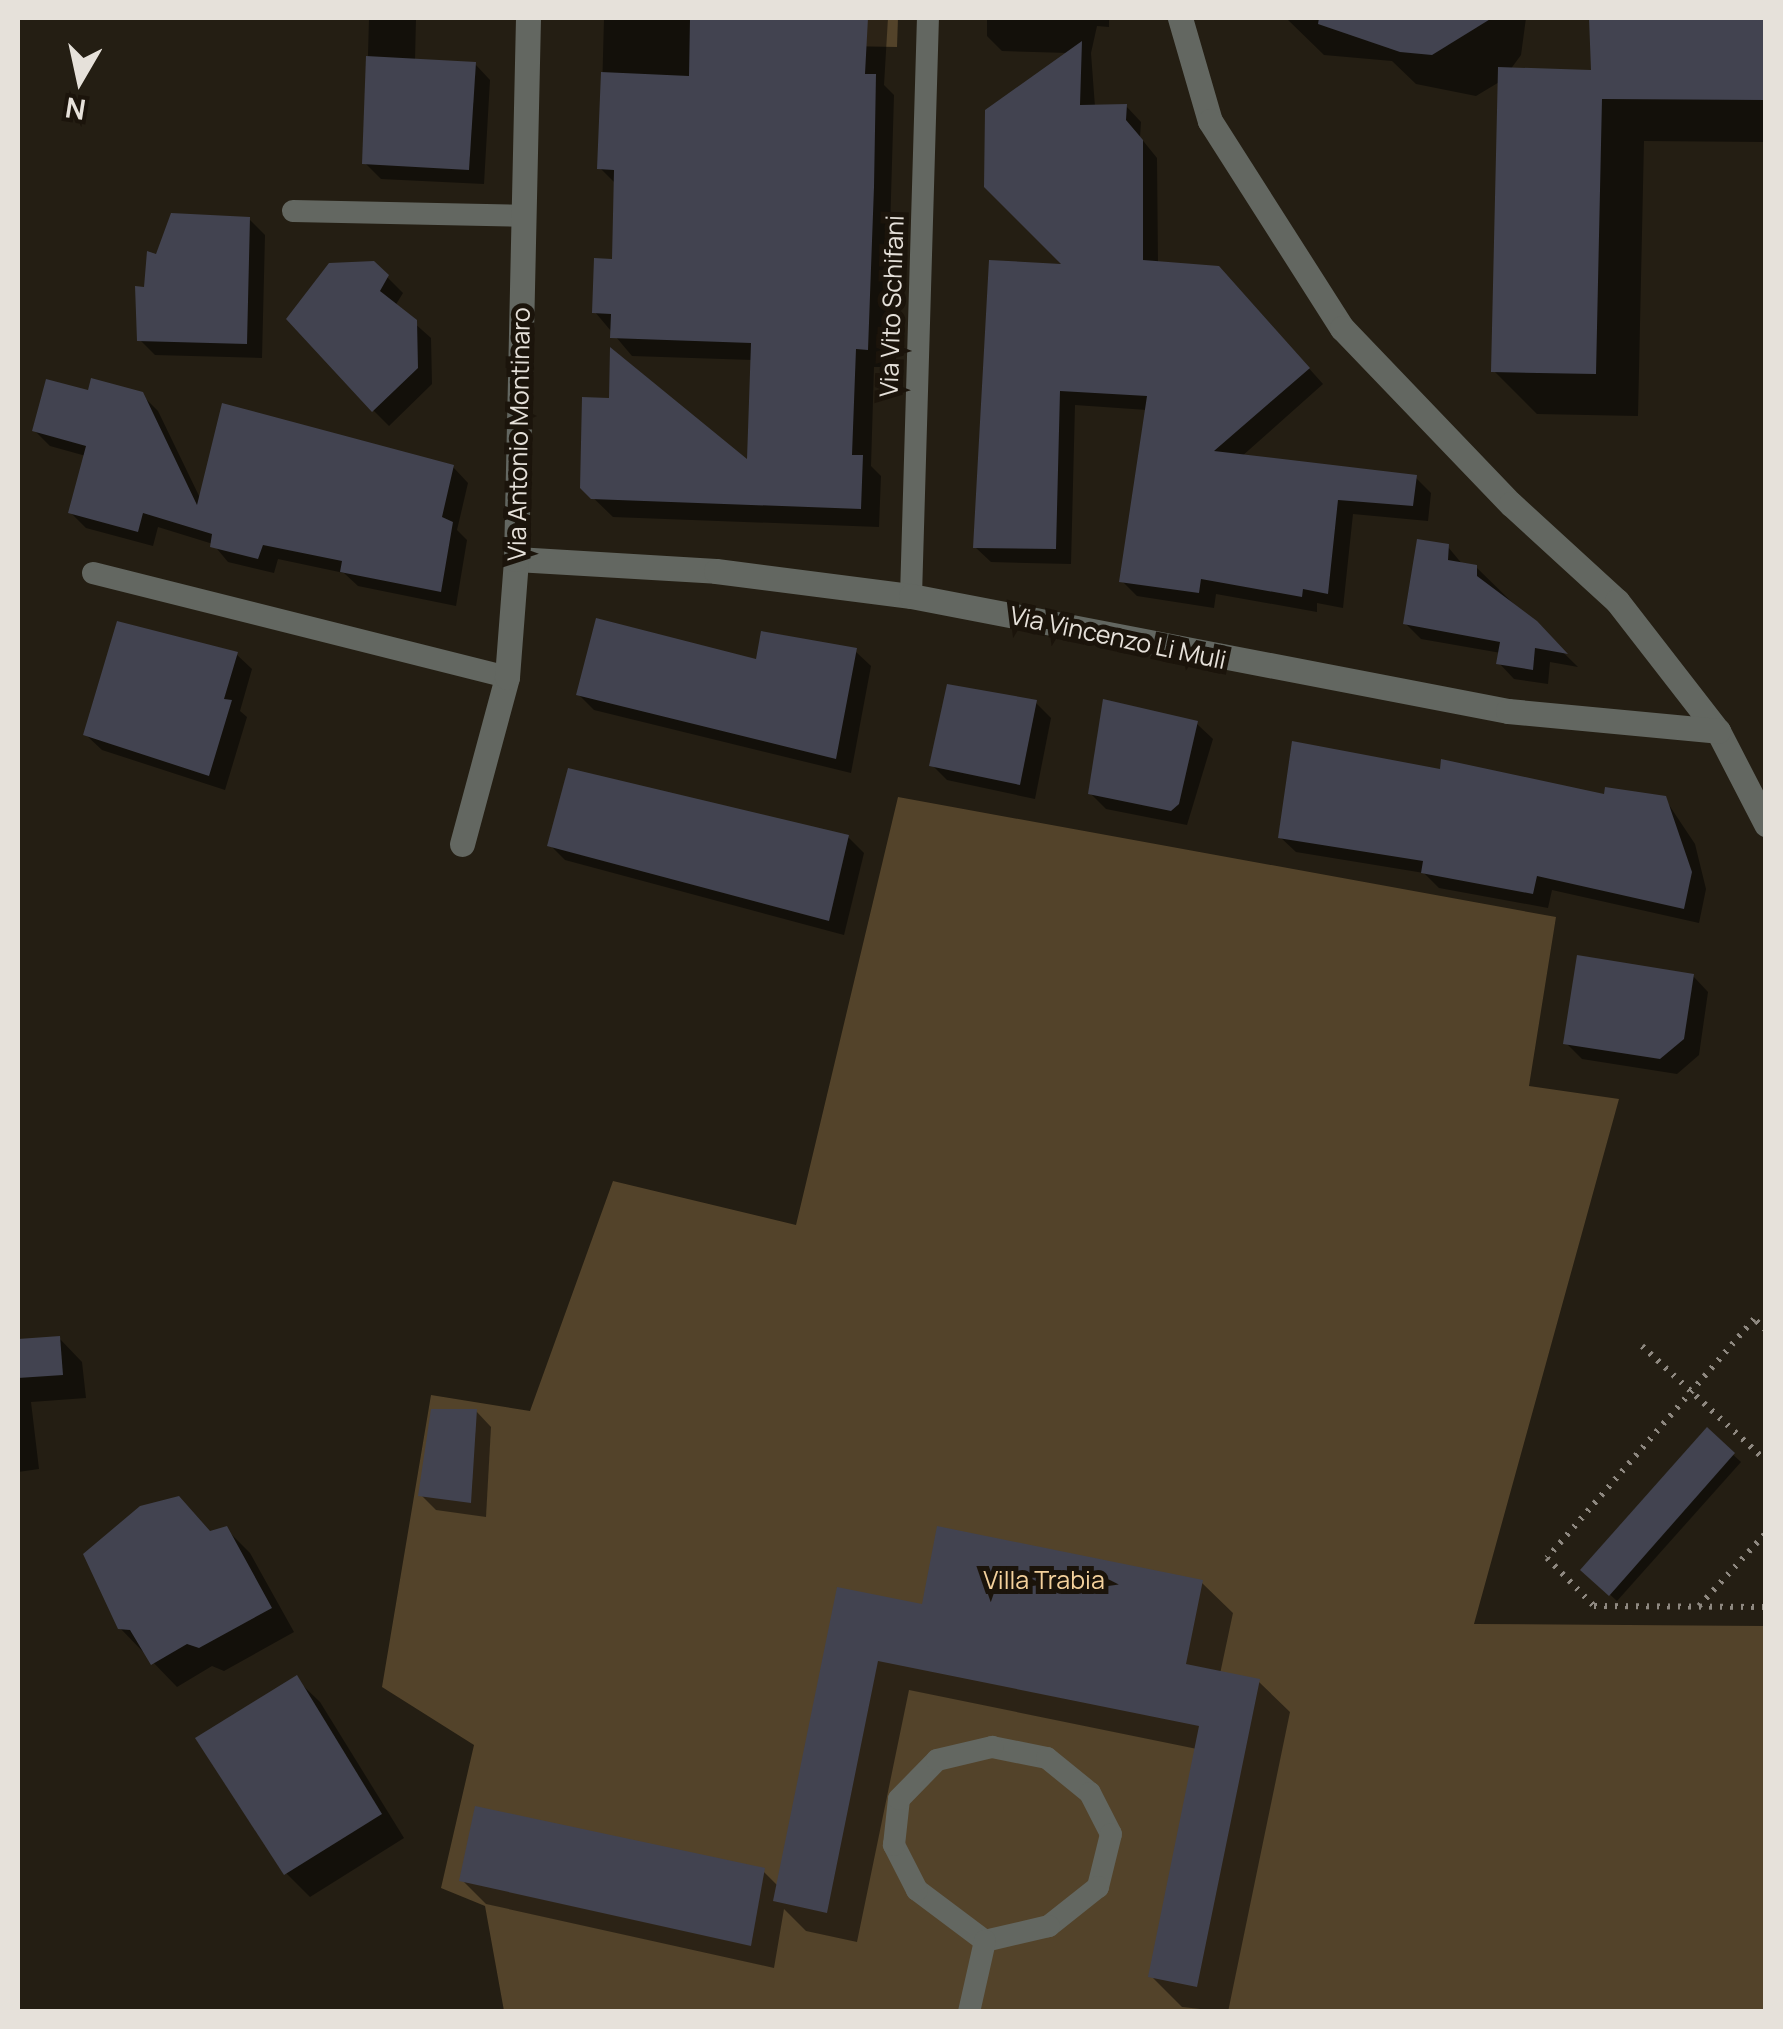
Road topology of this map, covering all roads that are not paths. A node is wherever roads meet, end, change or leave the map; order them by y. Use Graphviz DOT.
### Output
graph roads {
  1 [pos="528,18"];
  2 [pos="928,18"];
  3 [pos="1180,18"];
  4 [pos="293,211"];
  5 [pos="524,216"];
  6 [pos="516,558"];
  7 [pos="93,573"];
  8 [pos="912,596"];
  9 [pos="507,677"];
  10 [pos="1718,731"];
  11 [pos="1766,824"];
  12 [pos="462,844"];
  13 [pos="986,1941"];
  14 [pos="969,2012"];
  1 -- 5 [label="street, Via Antonio Montinaro"];
  2 -- 8 [label="lane, Via Vito Schifani"];
  3 -- 10 [label="street"];
  4 -- 5 [label="lane"];
  5 -- 6 [label="street, Via Antonio Montinaro"];
  6 -- 8 [label="street, Via Vincenzo Li Muli"];
  6 -- 9 [label="street, Via Antonio Montinaro"];
  7 -- 9 [label="lane"];
  8 -- 10 [label="street, Via Vincenzo Li Muli"];
  9 -- 12 [label="street, Via Antonio Montinaro"];
  10 -- 11 [label="street"];
  13 -- 13 [label="lane"];
  13 -- 14 [label="lane"];
}
